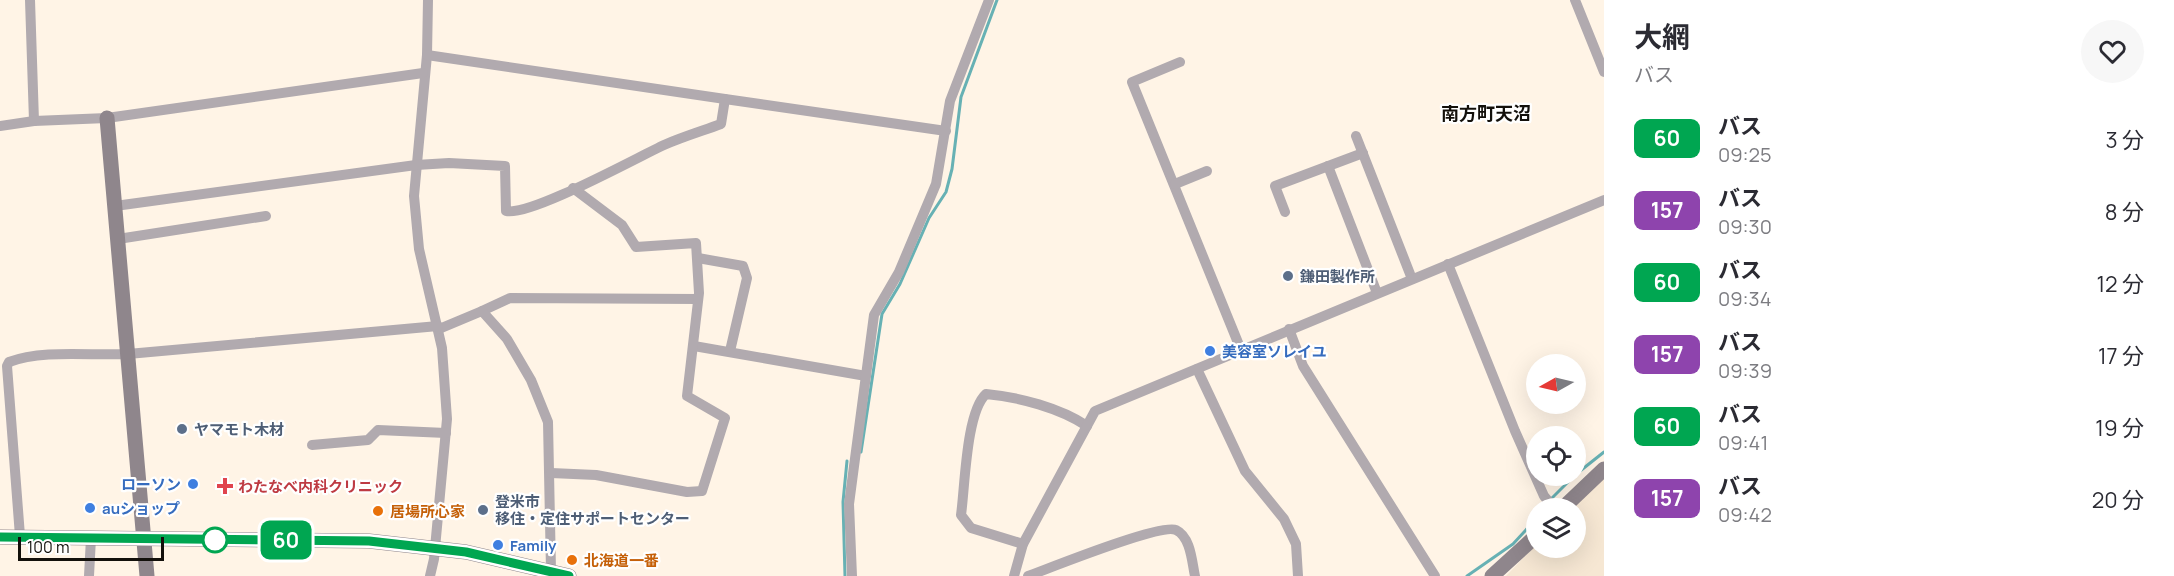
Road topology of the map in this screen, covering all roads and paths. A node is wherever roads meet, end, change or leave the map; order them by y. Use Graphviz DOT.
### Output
graph roads {
  1 [pos="30,0"];
  2 [pos="428,0"];
  3 [pos="988,0"];
  4 [pos="1575,0"];
  5 [pos="427,55"];
  6 [pos="1180,62"];
  7 [pos="1604,72"];
  8 [pos="423,73"];
  9 [pos="725,99"];
  10 [pos="107,118"];
  11 [pos="34,121"];
  12 [pos="0,126"];
  13 [pos="946,131"];
  14 [pos="1356,136"];
  15 [pos="1363,153"];
  16 [pos="416,165"];
  17 [pos="1328,166"];
  18 [pos="1207,171"];
  19 [pos="1175,184"];
  20 [pos="573,188"];
  21 [pos="1604,200"];
  22 [pos="115,206"];
  23 [pos="1285,212"];
  24 [pos="266,216"];
  25 [pos="118,240"];
  26 [pos="698,258"];
  27 [pos="1448,264"];
  28 [pos="1412,279"];
  29 [pos="1377,293"];
  30 [pos="698,299"];
  31 [pos="482,311"];
  32 [pos="438,328"];
  33 [pos="1289,329"];
  34 [pos="694,346"];
  35 [pos="1240,350"];
  36 [pos="730,351"];
  37 [pos="128,354"];
  38 [pos="1197,369"];
  39 [pos="866,376"];
  40 [pos="5,402"];
  41 [pos="1087,426"];
  42 [pos="446,433"];
  43 [pos="312,445"];
  44 [pos="1604,469"];
  45 [pos="551,473"];
  46 [pos="1550,498"];
  47 [pos="1564,498"];
  48 [pos="20,536"];
  49 [pos="0,537"];
  50 [pos="91,538"];
  51 [pos="145,539"];
  52 [pos="1023,544"];
  53 [pos="1526,545"];
  54 [pos="433,547"];
  55 [pos="551,571"];
  56 [pos="89,576"];
  57 [pos="147,576"];
  58 [pos="430,576"];
  59 [pos="569,576"];
  60 [pos="852,576"];
  61 [pos="1014,576"];
  62 [pos="1028,576"];
  63 [pos="1195,576"];
  64 [pos="1298,576"];
  65 [pos="1435,576"];
  66 [pos="1492,576"];
  1 -- 11 [label="street"];
  2 -- 5 [label="street"];
  3 -- 13 [label="street"];
  4 -- 7 [label="street"];
  5 -- 8 [label="street"];
  5 -- 9 [label="street"];
  6 -- 19 [label="street"];
  8 -- 10 [label="street"];
  8 -- 16 [label="street"];
  9 -- 13 [label="street"];
  9 -- 20 [label="street"];
  10 -- 11 [label="street"];
  10 -- 22 [label="street"];
  11 -- 12 [label="street"];
  13 -- 39 [label="street"];
  14 -- 15 [label="street"];
  15 -- 17 [label="street"];
  15 -- 28 [label="street"];
  16 -- 20 [label="street"];
  16 -- 22 [label="street"];
  16 -- 32 [label="street"];
  17 -- 23 [label="street"];
  17 -- 29 [label="street"];
  18 -- 19 [label="street"];
  19 -- 35 [label="street"];
  20 -- 26 [label="street"];
  21 -- 27 [label="street"];
  22 -- 25 [label="street"];
  24 -- 25 [label="street"];
  25 -- 37 [label="street"];
  26 -- 30 [label="street"];
  26 -- 36 [label="street"];
  27 -- 28 [label="street"];
  27 -- 46 [label="street"];
  28 -- 29 [label="street"];
  29 -- 33 [label="street"];
  30 -- 31 [label="street"];
  30 -- 34 [label="street"];
  31 -- 32 [label="street"];
  31 -- 45 [label="street"];
  32 -- 37 [label="street"];
  32 -- 42 [label="street"];
  33 -- 35 [label="street"];
  33 -- 65 [label="street"];
  34 -- 36 [label="street"];
  34 -- 45 [label="street"];
  35 -- 38 [label="street"];
  36 -- 39 [label="street"];
  37 -- 40 [label="street"];
  37 -- 51 [label="street"];
  38 -- 41 [label="street"];
  38 -- 64 [label="street"];
  39 -- 60 [label="street"];
  40 -- 48 [label="street"];
  41 -- 52 [label="street"];
  41 -- 52 [label="street"];
  42 -- 43 [label="street"];
  42 -- 54 [label="street"];
  44 -- 47 [label="street"];
  45 -- 55 [label="street"];
  48 -- 49 [label="street"];
  48 -- 50 [label="street"];
  50 -- 51 [label="street"];
  50 -- 56 [label="street"];
  51 -- 54 [label="street"];
  51 -- 57 [label="street"];
  52 -- 61 [label="street"];
  53 -- 66 [label="street"];
  54 -- 55 [label="street"];
  54 -- 58 [label="street"];
  55 -- 59 [label="street"];
  62 -- 63 [label="street"];
}
